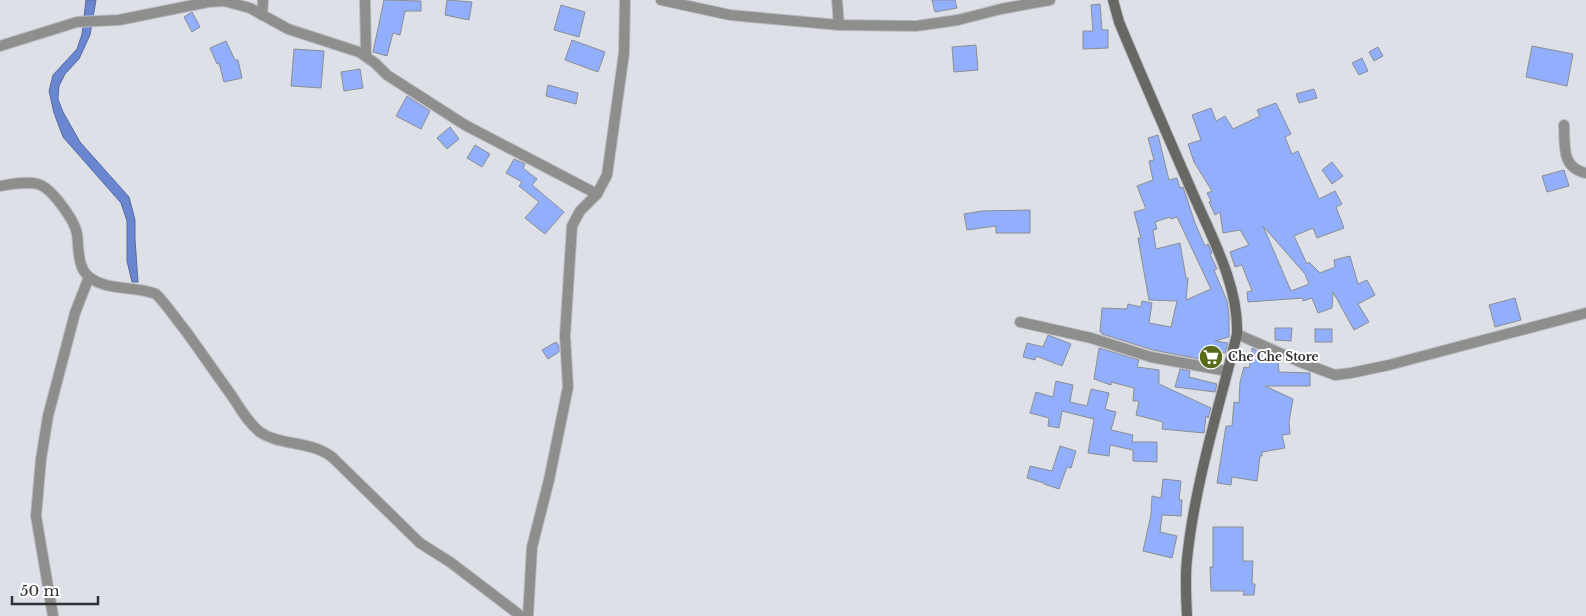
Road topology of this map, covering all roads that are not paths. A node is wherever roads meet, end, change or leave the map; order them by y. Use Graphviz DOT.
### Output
graph roads {
  1 [pos="263,0"];
  2 [pos="365,0"];
  3 [pos="625,0"];
  4 [pos="661,0"];
  5 [pos="837,0"];
  6 [pos="1050,0"];
  7 [pos="1113,0"];
  8 [pos="262,15"];
  9 [pos="839,25"];
  10 [pos="0,46"];
  11 [pos="366,56"];
  12 [pos="1564,124"];
  13 [pos="1586,173"];
  14 [pos="0,186"];
  15 [pos="597,194"];
  16 [pos="89,277"];
  17 [pos="1586,313"];
  18 [pos="1020,322"];
  19 [pos="1237,334"];
  20 [pos="1227,372"];
  21 [pos="53,616"];
  22 [pos="521,616"];
  23 [pos="528,616"];
  24 [pos="1187,616"];
  1 -- 8 [label="street"];
  2 -- 11 [label="street"];
  3 -- 15 [label="street"];
  4 -- 9 [label="street"];
  5 -- 9 [label="street"];
  6 -- 9 [label="street"];
  7 -- 19 [label="street"];
  8 -- 10 [label="street"];
  8 -- 11 [label="street"];
  11 -- 15 [label="street"];
  12 -- 13 [label="street"];
  14 -- 16 [label="street"];
  15 -- 23 [label="street"];
  16 -- 21 [label="street"];
  16 -- 22 [label="street"];
  17 -- 19 [label="street"];
  18 -- 20 [label="street"];
  19 -- 20 [label="street"];
  20 -- 24 [label="street"];
}
